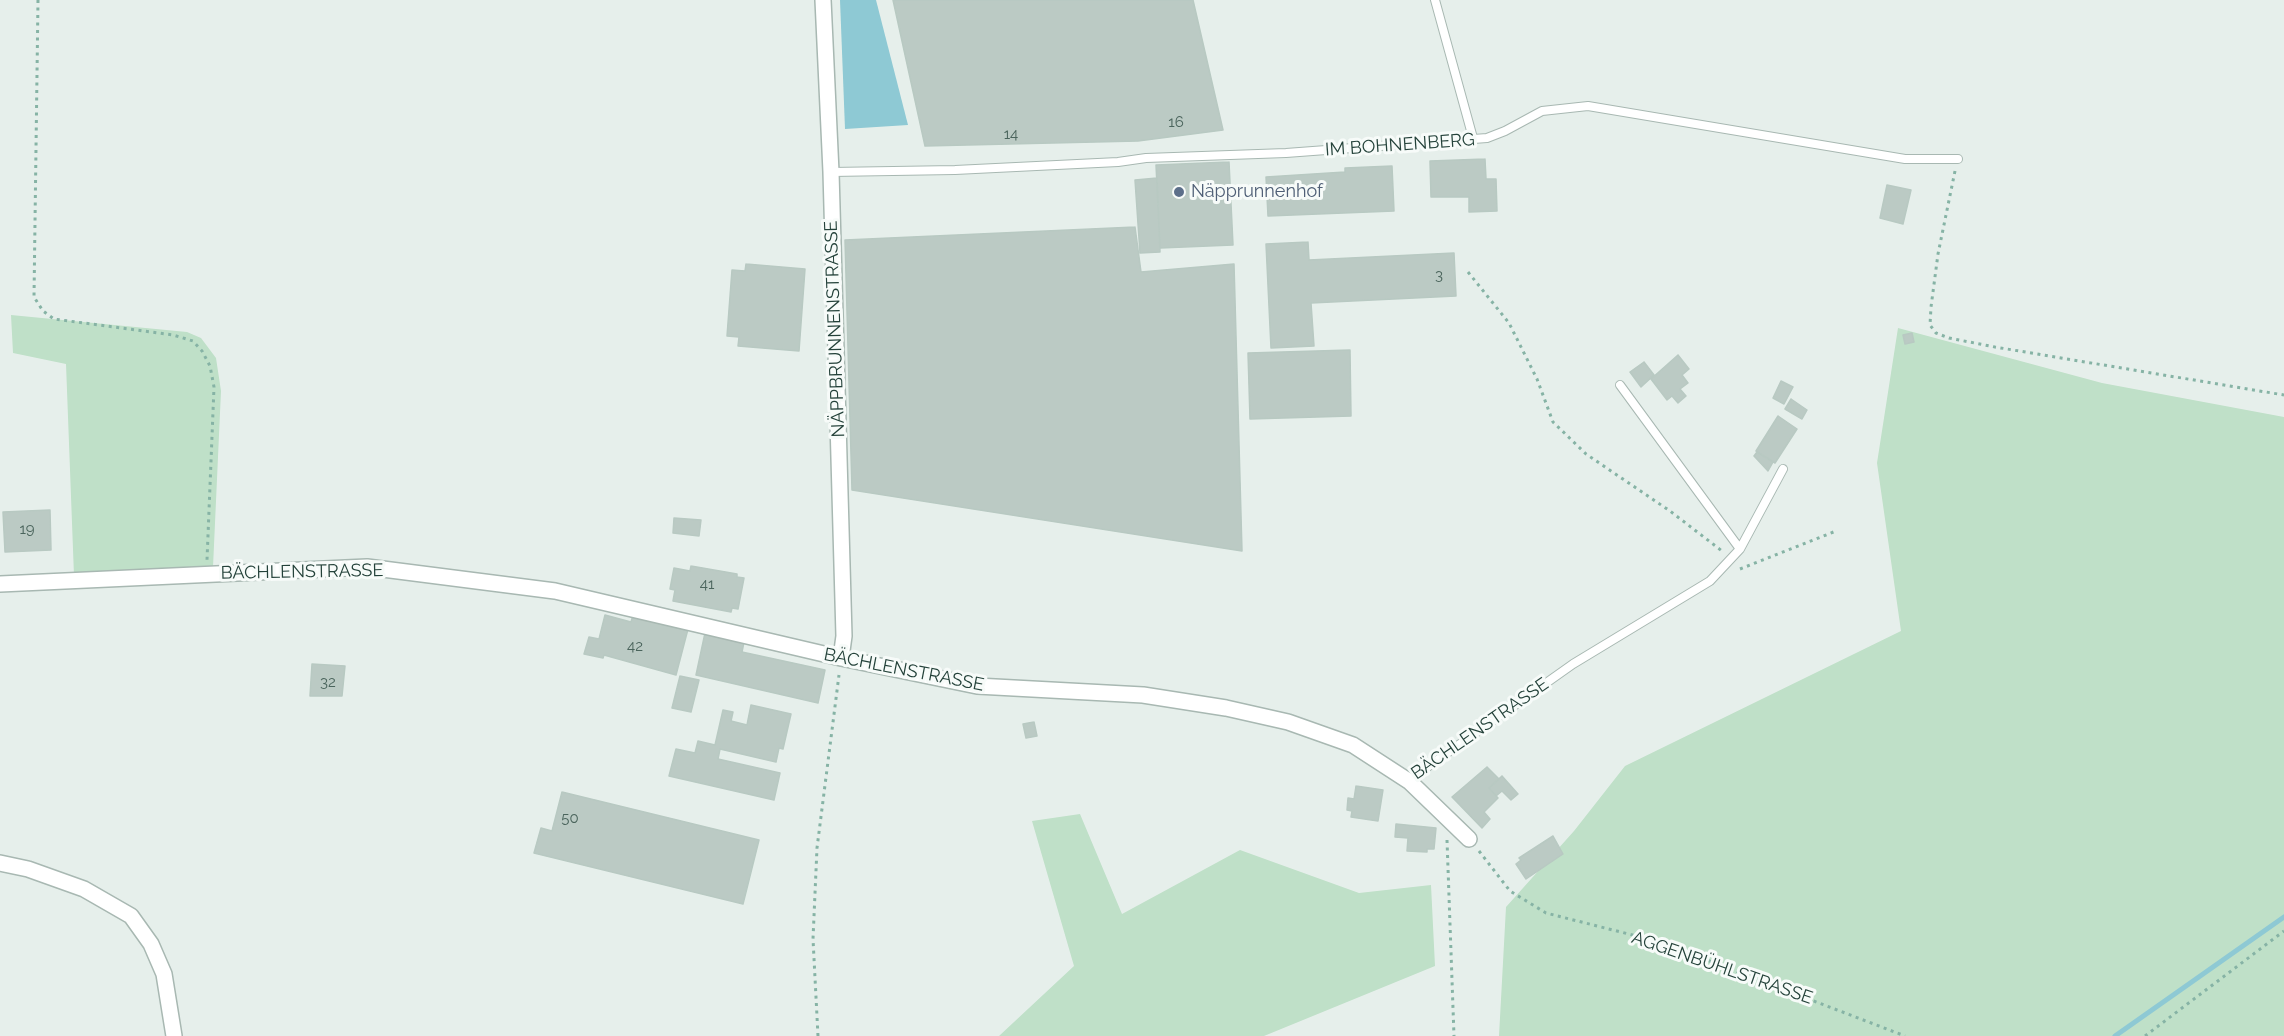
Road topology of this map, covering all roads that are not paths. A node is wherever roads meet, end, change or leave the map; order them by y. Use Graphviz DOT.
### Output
graph roads {
  1 [pos="823,0"];
  2 [pos="1435,0"];
  3 [pos="1473,138"];
  4 [pos="1958,159"];
  5 [pos="831,172"];
  6 [pos="1620,385"];
  7 [pos="1783,469"];
  8 [pos="1740,549"];
  9 [pos="0,584"];
  10 [pos="841,658"];
  11 [pos="1410,782"];
  12 [pos="1469,839"];
  13 [pos="0,863"];
  14 [pos="174,1036"];
  1 -- 5 [label="street, NÄPPBRUNNENSTRASSE"];
  2 -- 3 [label="lane"];
  3 -- 4 [label="lane, IM BOHNENBERG"];
  3 -- 5 [label="lane, IM BOHNENBERG"];
  5 -- 10 [label="street, NÄPPBRUNNENSTRASSE"];
  6 -- 8 [label="lane"];
  7 -- 8 [label="lane"];
  8 -- 11 [label="lane, BÄCHLENSTRASSE"];
  9 -- 10 [label="street, BÄCHLENSTRASSE"];
  10 -- 11 [label="street, BÄCHLENSTRASSE"];
  11 -- 12 [label="street"];
  13 -- 14 [label="street"];
}
